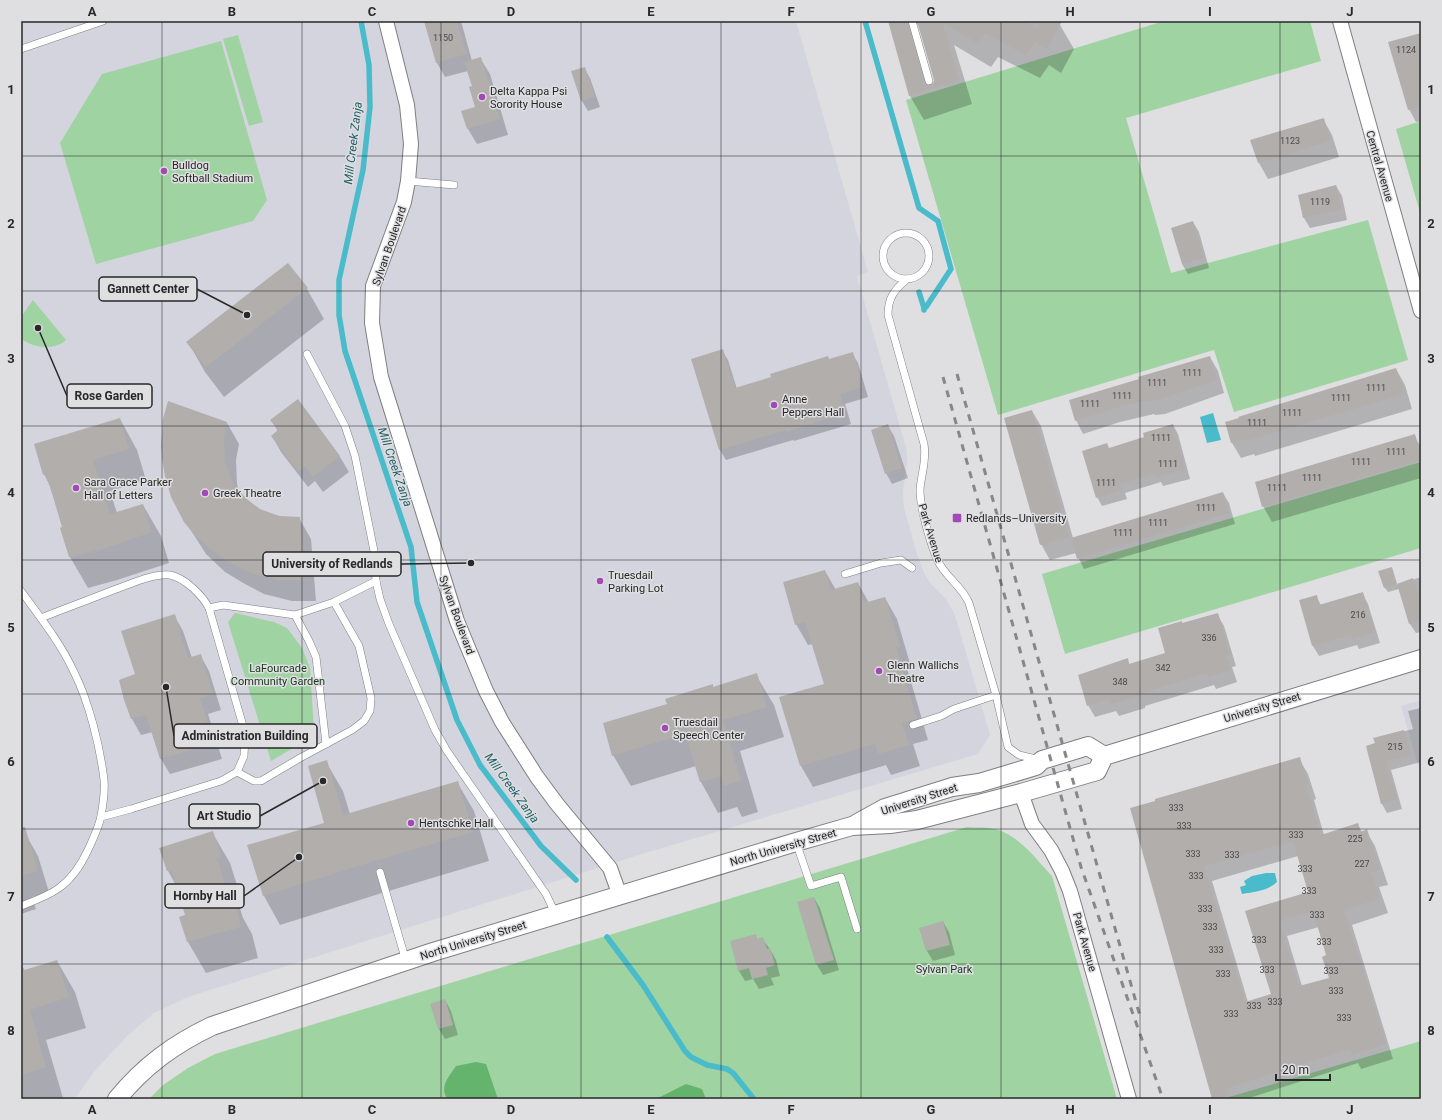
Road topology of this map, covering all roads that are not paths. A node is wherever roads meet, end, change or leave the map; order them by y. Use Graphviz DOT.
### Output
graph roads {
  1 [pos="103,21"];
  2 [pos="386,21"];
  3 [pos="912,21"];
  4 [pos="1340,21"];
  5 [pos="21,49"];
  6 [pos="929,81"];
  7 [pos="408,181"];
  8 [pos="454,185"];
  9 [pos="907,279"];
  10 [pos="1421,311"];
  11 [pos="307,354"];
  12 [pos="912,568"];
  13 [pos="845,574"];
  14 [pos="376,581"];
  15 [pos="21,591"];
  16 [pos="334,602"];
  17 [pos="209,608"];
  18 [pos="294,615"];
  19 [pos="41,618"];
  20 [pos="1421,659"];
  21 [pos="996,695"];
  22 [pos="913,725"];
  23 [pos="326,744"];
  24 [pos="1104,756"];
  25 [pos="1042,760"];
  26 [pos="237,772"];
  27 [pos="1021,794"];
  28 [pos="101,817"];
  29 [pos="852,826"];
  30 [pos="796,842"];
  31 [pos="380,872"];
  32 [pos="620,896"];
  33 [pos="21,906"];
  34 [pos="556,915"];
  35 [pos="857,928"];
  36 [pos="406,961"];
  37 [pos="117,1099"];
  38 [pos="1129,1099"];
  1 -- 5 [label="lane"];
  2 -- 7 [label="street, Sylvan Boulevard"];
  3 -- 6 [label="lane"];
  4 -- 10 [label="street, Central Avenue"];
  7 -- 8 [label="lane"];
  7 -- 32 [label="street, Sylvan Boulevard"];
  9 -- 9 [label="lane, Park Avenue"];
  9 -- 21 [label="lane, Park Avenue"];
  11 -- 14 [label="lane"];
  12 -- 13 [label="lane"];
  14 -- 16 [label="lane"];
  14 -- 34 [label="lane"];
  15 -- 19 [label="lane"];
  16 -- 18 [label="lane"];
  16 -- 23 [label="lane"];
  17 -- 18 [label="lane"];
  17 -- 19 [label="lane"];
  17 -- 26 [label="lane"];
  18 -- 23 [label="lane"];
  19 -- 28 [label="lane"];
  20 -- 24 [label="street, University Street"];
  21 -- 22 [label="lane"];
  21 -- 25 [label="lane, Park Avenue"];
  23 -- 26 [label="lane"];
  24 -- 25 [label="street, University Street"];
  24 -- 27 [label="street, University Street"];
  25 -- 29 [label="street, University Street"];
  26 -- 28 [label="lane"];
  27 -- 29 [label="street, University Street"];
  27 -- 38 [label="street, Park Avenue"];
  28 -- 33 [label="lane"];
  29 -- 30 [label="street, North University Street"];
  30 -- 32 [label="street, North University Street"];
  30 -- 35 [label="lane"];
  31 -- 36 [label="lane"];
  32 -- 34 [label="street, North University Street"];
  34 -- 36 [label="street, North University Street"];
  36 -- 37 [label="street, North University Street"];
}
